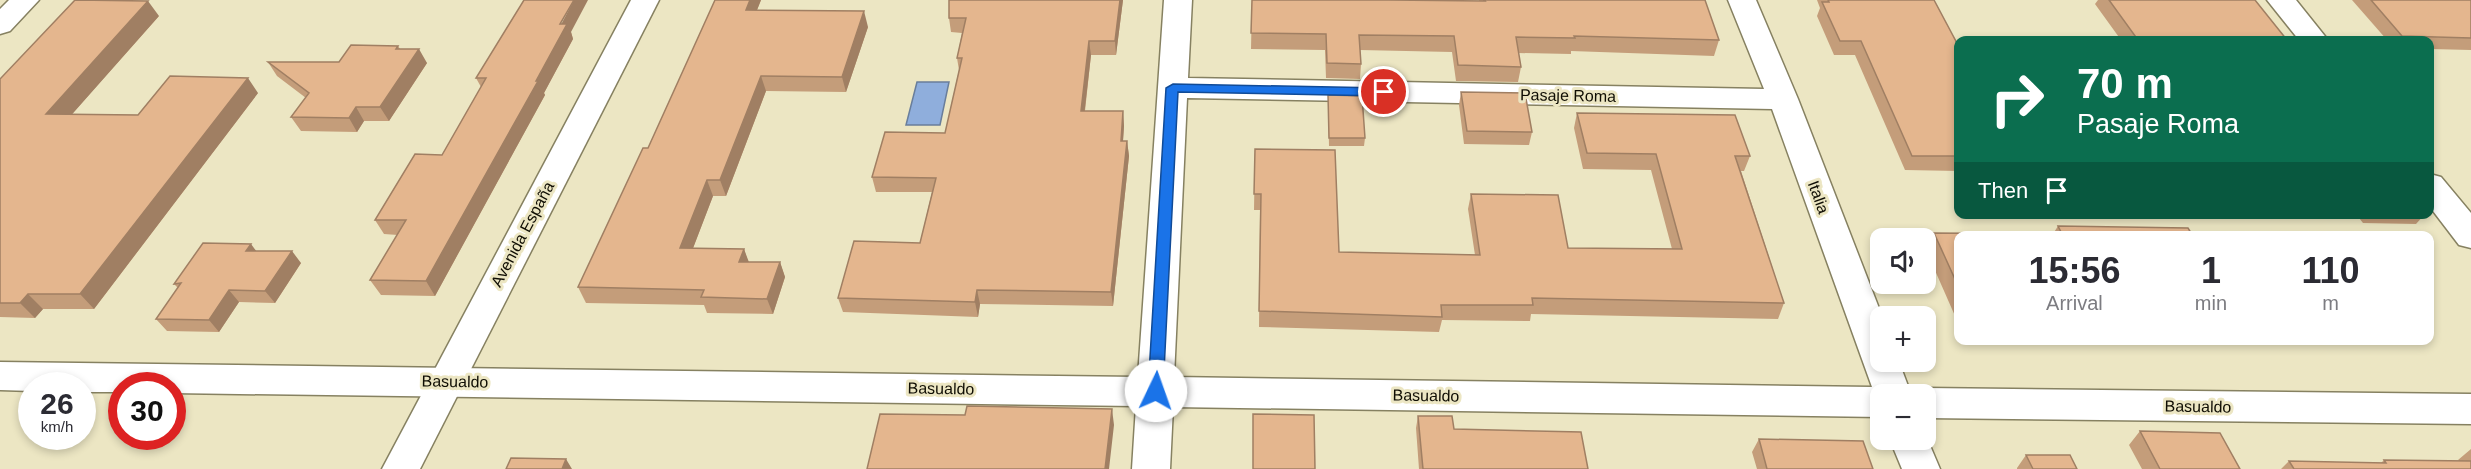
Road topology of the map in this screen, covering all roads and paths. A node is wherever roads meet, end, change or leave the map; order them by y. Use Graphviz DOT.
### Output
graph roads {
  1 [pos="25,0"];
  2 [pos="645,0"];
  3 [pos="1178,0"];
  4 [pos="1742,0"];
  5 [pos="2281,0"];
  6 [pos="0,25"];
  7 [pos="2311,36"];
  8 [pos="1173,88"];
  9 [pos="1783,99"];
  10 [pos="2434,190"];
  11 [pos="2471,236"];
  12 [pos="0,376"];
  13 [pos="446,380"];
  14 [pos="1889,384"];
  15 [pos="1156,391"];
  16 [pos="1870,402"];
  17 [pos="1936,403"];
  18 [pos="2471,409"];
  19 [pos="1914,450"];
  20 [pos="401,469"];
  21 [pos="1150,469"];
  22 [pos="1921,469"];
  1 -- 6 [label="street"];
  2 -- 13 [label="street, Avenida España"];
  3 -- 8 [label="street"];
  4 -- 9 [label="street, Italia"];
  5 -- 7 [label="street"];
  8 -- 9 [label="street, Pasaje Roma"];
  8 -- 15 [label="street"];
  9 -- 14 [label="street, Italia"];
  10 -- 11 [label="street"];
  12 -- 13 [label="street, Basualdo"];
  13 -- 15 [label="street, Basualdo"];
  13 -- 20 [label="street, Avenida España"];
  15 -- 16 [label="street, Basualdo"];
  15 -- 21 [label="street"];
  17 -- 18 [label="street, Basualdo"];
  19 -- 22 [label="street"];
}
